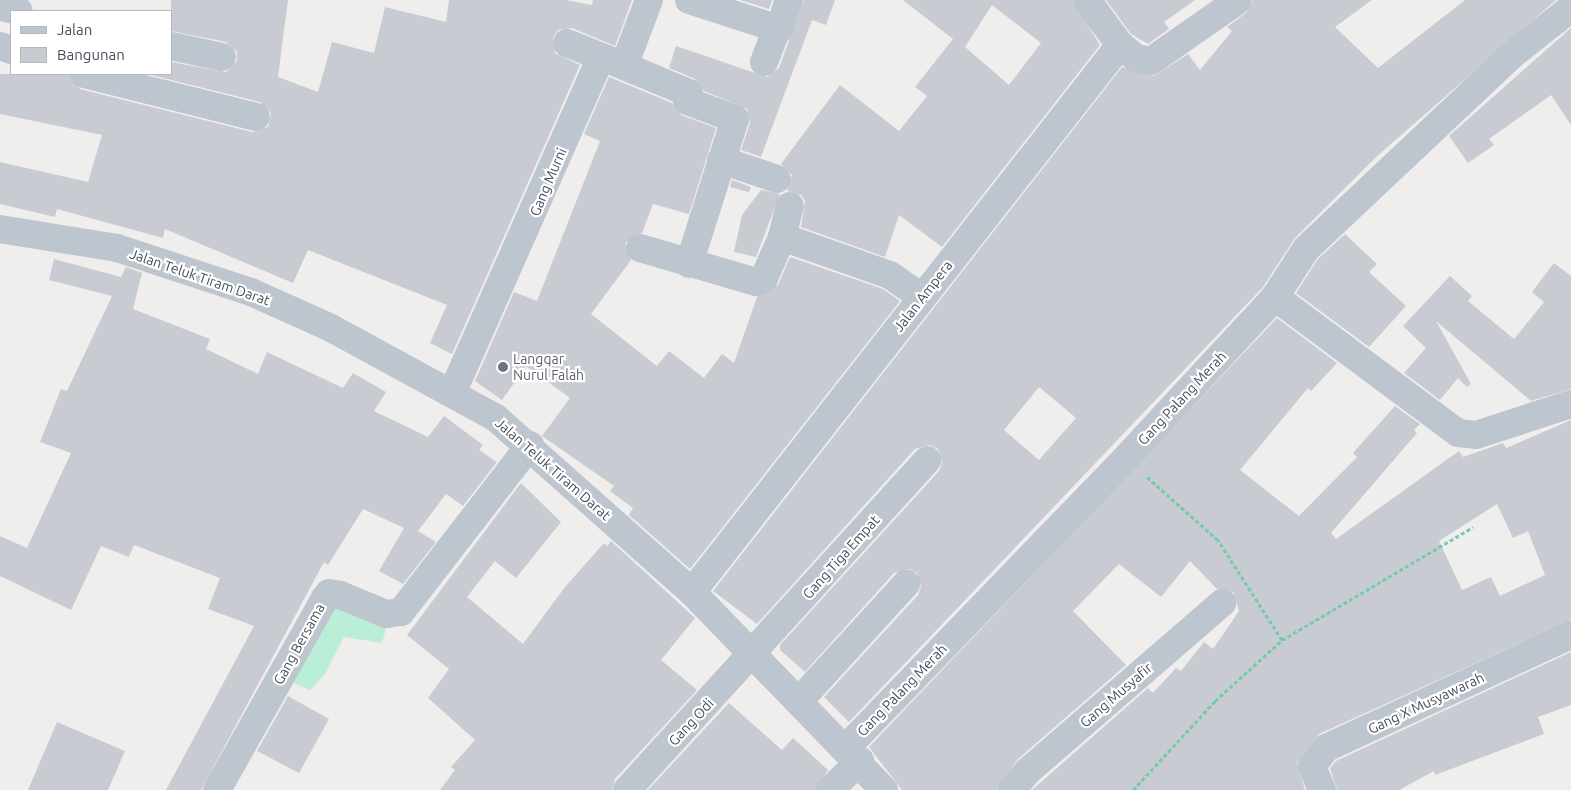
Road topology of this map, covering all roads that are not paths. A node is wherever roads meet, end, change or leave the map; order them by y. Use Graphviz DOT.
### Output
graph roads {
  1 [pos="649,0"];
  2 [pos="689,0"];
  3 [pos="789,0"];
  4 [pos="1087,0"];
  5 [pos="1238,0"];
  6 [pos="0,7"];
  7 [pos="1571,8"];
  8 [pos="14,10"];
  9 [pos="777,28"];
  10 [pos="567,43"];
  11 [pos="172,46"];
  12 [pos="1120,46"];
  13 [pos="222,57"];
  14 [pos="612,62"];
  15 [pos="764,62"];
  16 [pos="88,75"];
  17 [pos="256,117"];
  18 [pos="721,160"];
  19 [pos="777,179"];
  20 [pos="790,206"];
  21 [pos="0,229"];
  22 [pos="782,237"];
  23 [pos="640,248"];
  24 [pos="689,264"];
  25 [pos="922,297"];
  26 [pos="1275,297"];
  27 [pos="453,392"];
  28 [pos="1571,404"];
  29 [pos="530,445"];
  30 [pos="927,460"];
  31 [pos="906,584"];
  32 [pos="692,592"];
  33 [pos="1222,603"];
  34 [pos="1571,635"];
  35 [pos="754,653"];
  36 [pos="799,700"];
  37 [pos="853,754"];
  38 [pos="217,790"];
  39 [pos="627,790"];
  40 [pos="830,790"];
  41 [pos="884,790"];
  42 [pos="1012,790"];
  43 [pos="1322,790"];
  1 -- 14 [label="street, Gang Murni"];
  2 -- 9 [label="street"];
  3 -- 9 [label="street"];
  4 -- 12 [label="street"];
  5 -- 12 [label="street"];
  6 -- 8 [label="street"];
  7 -- 26 [label="street, Gang Palang Merah"];
  9 -- 15 [label="street"];
  10 -- 14 [label="street"];
  11 -- 13 [label="street"];
  12 -- 25 [label="street, Jalan Ampera"];
  14 -- 18 [label="street"];
  14 -- 27 [label="street, Gang Murni"];
  16 -- 17 [label="street"];
  18 -- 19 [label="street"];
  18 -- 24 [label="street"];
  20 -- 22 [label="street"];
  21 -- 27 [label="street, Jalan Teluk Tiram Darat"];
  22 -- 24 [label="street"];
  22 -- 25 [label="street"];
  23 -- 24 [label="street"];
  25 -- 32 [label="street, Jalan Ampera"];
  26 -- 28 [label="street"];
  26 -- 37 [label="street, Gang Palang Merah"];
  27 -- 29 [label="street, Jalan Teluk Tiram Darat"];
  29 -- 32 [label="street, Jalan Teluk Tiram Darat"];
  29 -- 38 [label="street, Gang Bersama"];
  30 -- 35 [label="street, Gang Tiga Empat"];
  31 -- 36 [label="street"];
  32 -- 35 [label="street, Jalan Teluk Tiram Darat"];
  33 -- 42 [label="street, Gang Musyafir"];
  34 -- 43 [label="street, Gang X Musyawarah"];
  35 -- 36 [label="street, Jalan Teluk Tiram Darat"];
  35 -- 39 [label="street, Gang Odi"];
  36 -- 37 [label="street, Jalan Teluk Tiram Darat"];
  37 -- 40 [label="street, Gang Palang Merah"];
  37 -- 41 [label="street, Jalan Teluk Tiram Darat"];
}
